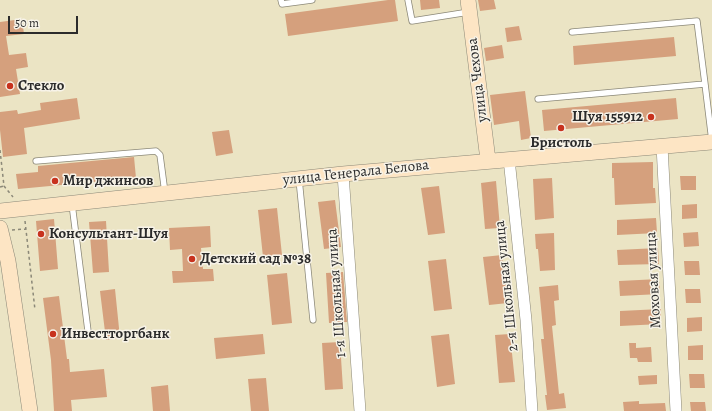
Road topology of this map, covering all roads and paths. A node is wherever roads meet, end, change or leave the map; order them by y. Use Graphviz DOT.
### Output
graph roads {
  1 [pos="281,0"];
  2 [pos="312,0"];
  3 [pos="408,0"];
  4 [pos="469,6"];
  5 [pos="572,32"];
  6 [pos="705,84"];
  7 [pos="538,100"];
  8 [pos="712,142"];
  9 [pos="662,146"];
  10 [pos="0,150"];
  11 [pos="509,158"];
  12 [pos="488,160"];
  13 [pos="36,161"];
  14 [pos="343,174"];
  15 [pos="300,178"];
  16 [pos="4,186"];
  17 [pos="0,187"];
  18 [pos="165,194"];
  19 [pos="72,204"];
  20 [pos="24,210"];
  21 [pos="0,211"];
  22 [pos="0,228"];
  23 [pos="35,310"];
  24 [pos="313,320"];
  25 [pos="88,331"];
  26 [pos="30,411"];
  27 [pos="360,411"];
  28 [pos="532,411"];
  29 [pos="676,411"];
  1 -- 2 [label="lane"];
  3 -- 4 [label="lane"];
  4 -- 12 [label="street, улица Чехова"];
  5 -- 6 [label="lane"];
  6 -- 7 [label="lane"];
  6 -- 8 [label="lane"];
  8 -- 9 [label="street, улица Генерала Белова"];
  9 -- 11 [label="street, улица Генерала Белова"];
  9 -- 29 [label="street, Моховая улица"];
  10 -- 16 [label="path"];
  11 -- 12 [label="street, улица Генерала Белова"];
  11 -- 28 [label="street, 2-я Школьная улица"];
  12 -- 14 [label="street, улица Генерала Белова"];
  13 -- 18 [label="lane"];
  14 -- 15 [label="street, улица Генерала Белова"];
  14 -- 27 [label="street, 1-я Школьная улица"];
  15 -- 18 [label="street, улица Генерала Белова"];
  15 -- 24 [label="lane"];
  16 -- 17 [label="path"];
  16 -- 20 [label="path"];
  18 -- 19 [label="street, улица Генерала Белова"];
  19 -- 20 [label="street, улица Генерала Белова"];
  19 -- 25 [label="lane"];
  20 -- 21 [label="street, улица Генерала Белова"];
  20 -- 23 [label="path"];
  22 -- 26 [label="street"];
}
